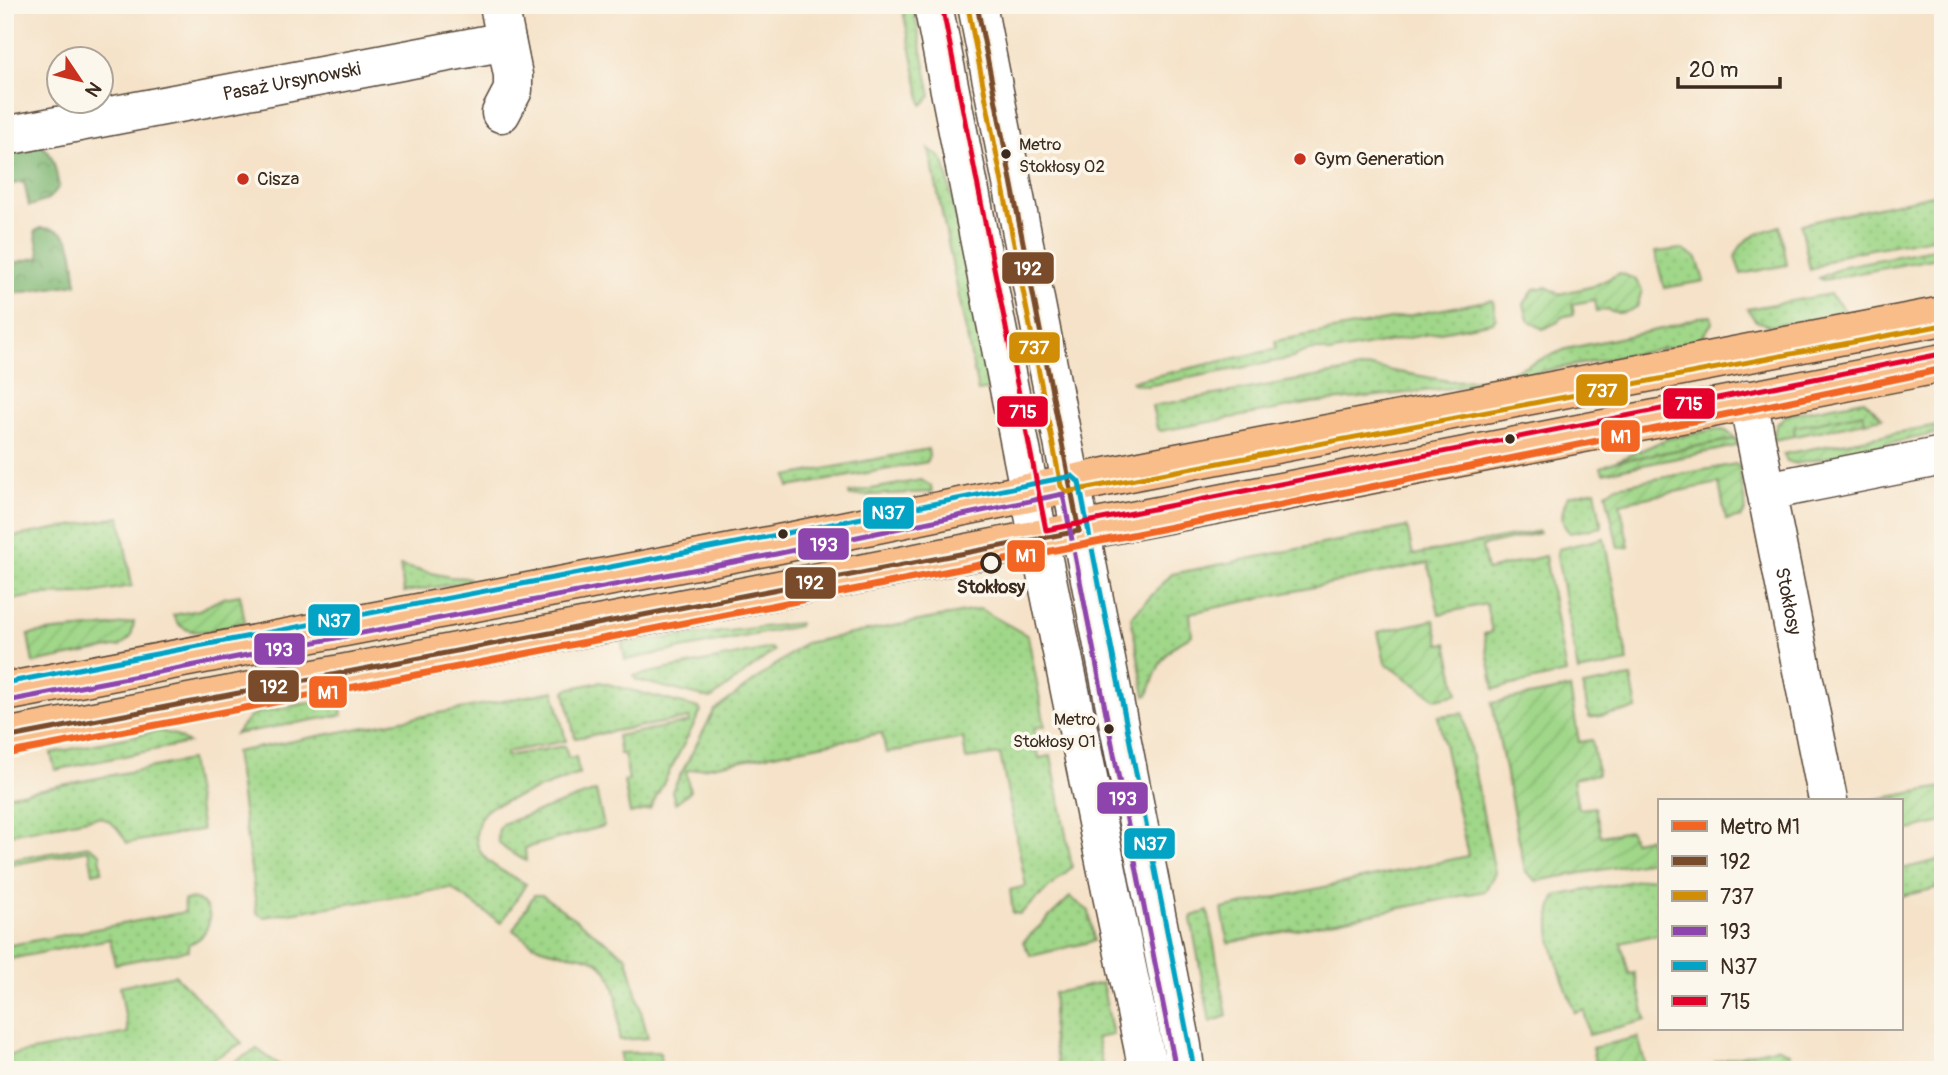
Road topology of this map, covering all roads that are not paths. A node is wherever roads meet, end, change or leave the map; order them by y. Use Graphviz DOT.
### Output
graph roads {
  1 [pos="933,5"];
  2 [pos="977,5"];
  3 [pos="503,23"];
  4 [pos="501,113"];
  5 [pos="5,136"];
  6 [pos="1943,316"];
  7 [pos="1943,363"];
  8 [pos="1748,400"];
  9 [pos="1943,456"];
  10 [pos="1070,484"];
  11 [pos="1767,491"];
  12 [pos="1030,492"];
  13 [pos="1079,531"];
  14 [pos="1039,540"];
  15 [pos="5,692"];
  16 [pos="5,738"];
  17 [pos="1828,799"];
  18 [pos="1148,1070"];
  19 [pos="1185,1070"];
  1 -- 12 [label="street"];
  2 -- 10 [label="street"];
  3 -- 4 [label="street, Pasaż Ursynowski"];
  3 -- 5 [label="street, Pasaż Ursynowski"];
  6 -- 10 [label="main road"];
  7 -- 8 [label="main road"];
  8 -- 11 [label="street, Stokłosy"];
  8 -- 13 [label="main road"];
  9 -- 11 [label="street"];
  10 -- 12 [label="main road"];
  10 -- 13 [label="street"];
  11 -- 17 [label="street, Stokłosy"];
  12 -- 14 [label="street"];
  12 -- 15 [label="main road"];
  13 -- 14 [label="main road"];
  13 -- 19 [label="street"];
  14 -- 16 [label="main road"];
  14 -- 18 [label="street"];
}
